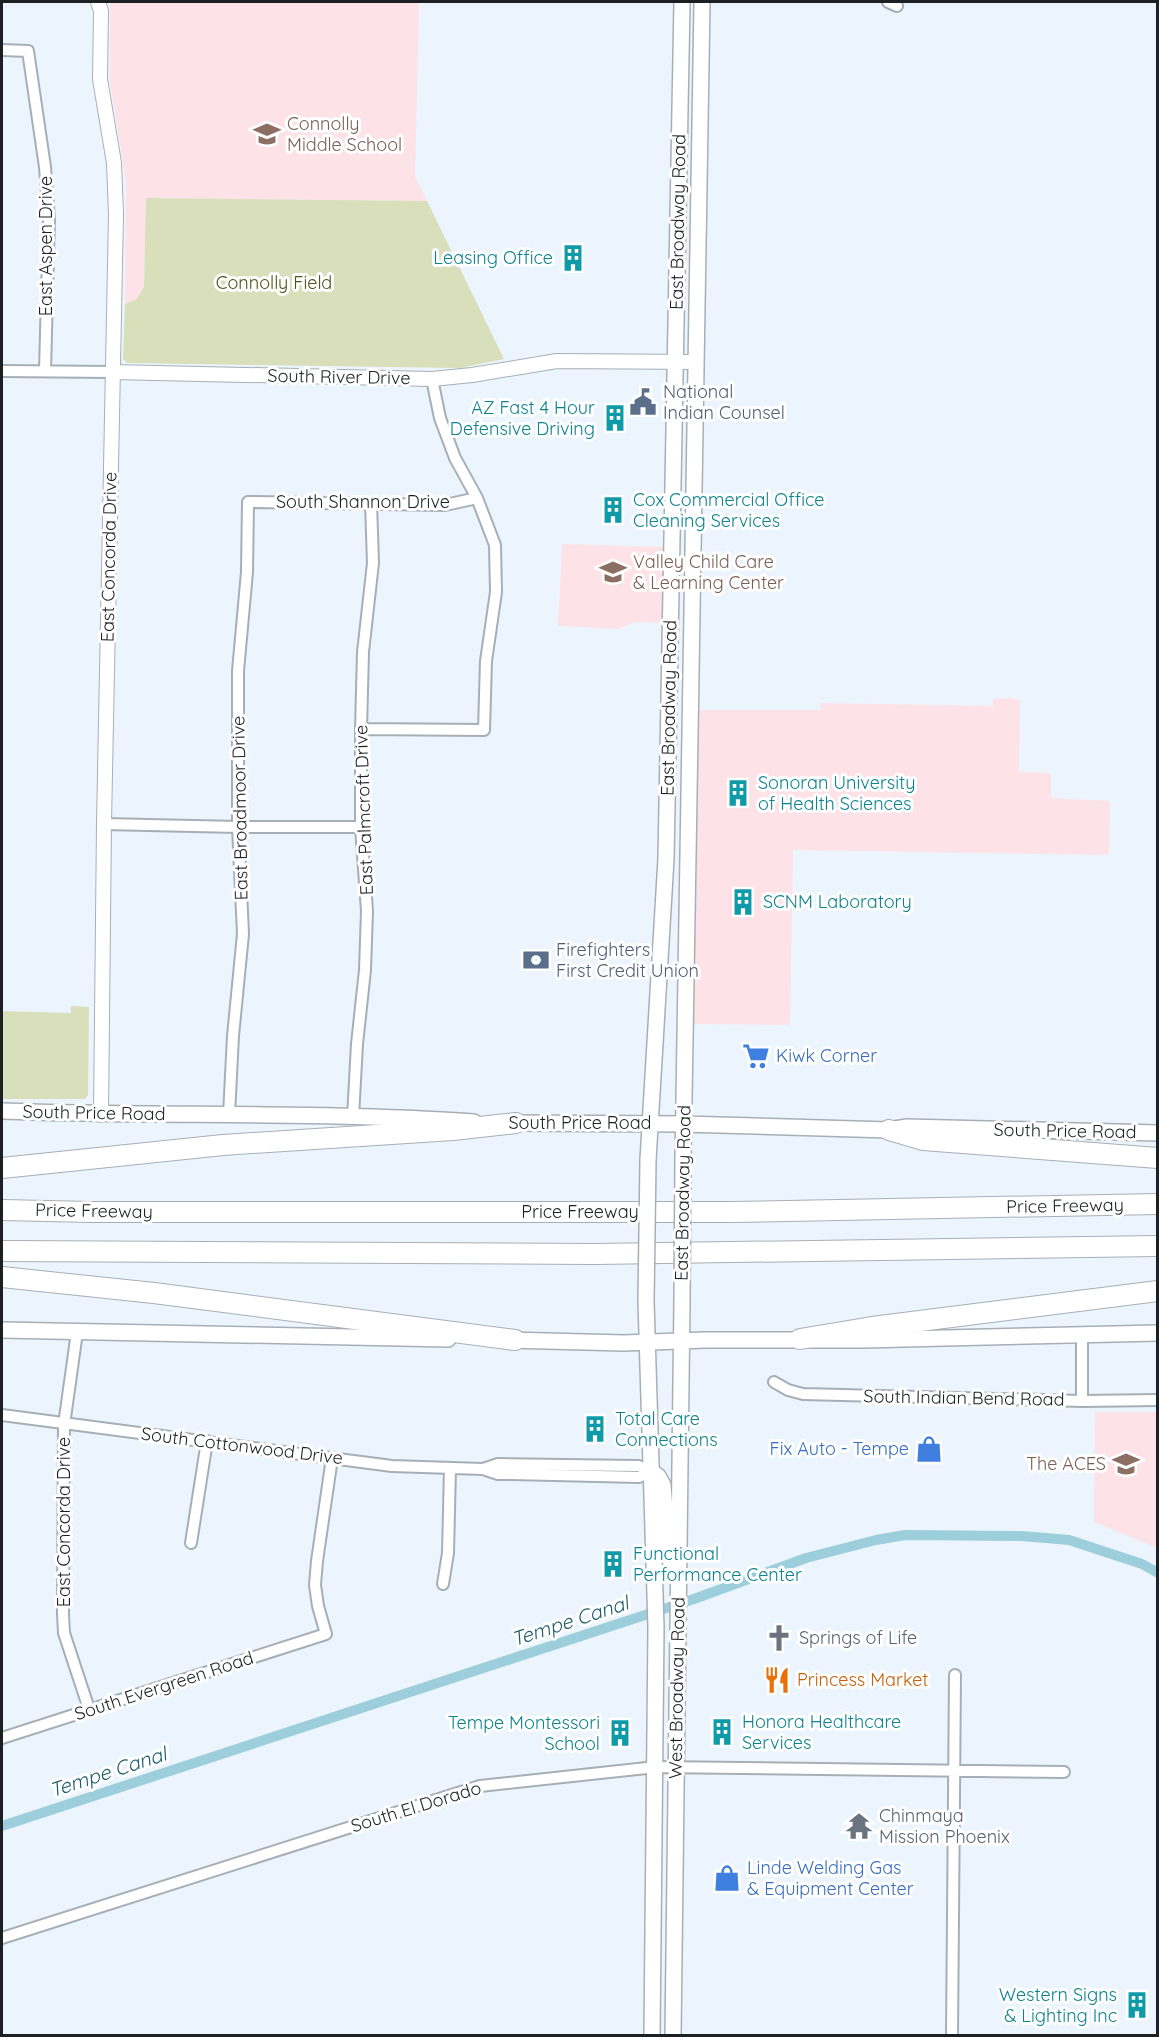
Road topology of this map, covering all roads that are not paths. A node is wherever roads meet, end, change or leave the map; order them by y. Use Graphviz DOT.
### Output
graph roads {
  1 [pos="98,2"];
  2 [pos="681,2"];
  3 [pos="702,2"];
  4 [pos="2,50"];
  5 [pos="676,362"];
  6 [pos="696,362"];
  7 [pos="2,371"];
  8 [pos="45,371"];
  9 [pos="112,372"];
  10 [pos="432,379"];
  11 [pos="477,498"];
  12 [pos="248,502"];
  13 [pos="371,503"];
  14 [pos="669,719"];
  15 [pos="689,720"];
  16 [pos="361,729"];
  17 [pos="104,824"];
  18 [pos="238,827"];
  19 [pos="361,827"];
  20 [pos="666,859"];
  21 [pos="687,860"];
  22 [pos="2,1111"];
  23 [pos="101,1115"];
  24 [pos="229,1115"];
  25 [pos="353,1117"];
  26 [pos="516,1124"];
  27 [pos="649,1124"];
  28 [pos="683,1124"];
  29 [pos="889,1130"];
  30 [pos="1158,1133"];
  31 [pos="1158,1158"];
  32 [pos="2,1168"];
  33 [pos="1158,1204"];
  34 [pos="2,1210"];
  35 [pos="1158,1246"];
  36 [pos="2,1251"];
  37 [pos="2,1276"];
  38 [pos="1158,1291"];
  39 [pos="2,1330"];
  40 [pos="76,1332"];
  41 [pos="1158,1333"];
  42 [pos="1082,1335"];
  43 [pos="800,1339"];
  44 [pos="515,1340"];
  45 [pos="681,1341"];
  46 [pos="646,1342"];
  47 [pos="774,1382"];
  48 [pos="1158,1400"];
  49 [pos="1082,1401"];
  50 [pos="2,1415"];
  51 [pos="64,1425"];
  52 [pos="207,1441"];
  53 [pos="332,1458"];
  54 [pos="576,1464"];
  55 [pos="450,1468"];
  56 [pos="483,1469"];
  57 [pos="651,1471"];
  58 [pos="559,1475"];
  59 [pos="192,1543"];
  60 [pos="443,1584"];
  61 [pos="679,1586"];
  62 [pos="955,1675"];
  63 [pos="89,1709"];
  64 [pos="2,1738"];
  65 [pos="656,1767"];
  66 [pos="676,1767"];
  67 [pos="954,1770"];
  68 [pos="1064,1772"];
  69 [pos="2,1938"];
  70 [pos="652,2036"];
  71 [pos="673,2036"];
  72 [pos="952,2036"];
  1 -- 9 [label="street, East Concorda Drive"];
  2 -- 5 [label="main road, East Broadway Road"];
  3 -- 6 [label="main road, East Broadway Road"];
  4 -- 8 [label="street, East Aspen Drive"];
  5 -- 6 [label="street, South River Drive"];
  5 -- 10 [label="street, South River Drive"];
  5 -- 14 [label="main road, East Broadway Road"];
  6 -- 15 [label="main road, East Broadway Road"];
  7 -- 8 [label="street, South River Drive"];
  8 -- 9 [label="street, South River Drive"];
  9 -- 10 [label="street, South River Drive"];
  9 -- 17 [label="street, East Concorda Drive"];
  10 -- 11 [label="street"];
  11 -- 13 [label="street, South Shannon Drive"];
  11 -- 16 [label="street"];
  12 -- 13 [label="street, South Shannon Drive"];
  12 -- 18 [label="street, East Broadmoor Drive"];
  13 -- 16 [label="street, East Palmcroft Drive"];
  14 -- 15 [label="main road"];
  14 -- 20 [label="main road, East Broadway Road"];
  15 -- 21 [label="main road, East Broadway Road"];
  16 -- 19 [label="street, East Palmcroft Drive"];
  17 -- 18 [label="street"];
  17 -- 23 [label="street, East Concorda Drive"];
  18 -- 19 [label="street"];
  18 -- 24 [label="street, East Broadmoor Drive"];
  19 -- 25 [label="street, East Palmcroft Drive"];
  20 -- 21 [label="main road"];
  20 -- 27 [label="main road, East Broadway Road"];
  21 -- 28 [label="main road, East Broadway Road"];
  22 -- 23 [label="main road, South Price Road"];
  23 -- 24 [label="main road, South Price Road"];
  24 -- 25 [label="main road, South Price Road"];
  25 -- 26 [label="main road, South Price Road"];
  26 -- 27 [label="main road, South Price Road"];
  26 -- 32 [label="highway"];
  27 -- 28 [label="main road, South Price Road"];
  27 -- 46 [label="main road, East Broadway Road, bridge"];
  28 -- 29 [label="main road, South Price Road"];
  28 -- 45 [label="main road, East Broadway Road, bridge"];
  29 -- 30 [label="main road, South Price Road"];
  29 -- 31 [label="highway"];
  33 -- 34 [label="highway, Price Freeway"];
  35 -- 36 [label="highway"];
  37 -- 44 [label="highway"];
  38 -- 43 [label="highway"];
  39 -- 40 [label="main road"];
  40 -- 44 [label="main road"];
  40 -- 51 [label="street, East Concorda Drive"];
  41 -- 42 [label="main road"];
  42 -- 43 [label="main road"];
  42 -- 49 [label="street"];
  43 -- 45 [label="main road"];
  44 -- 46 [label="main road"];
  45 -- 46 [label="main road"];
  45 -- 61 [label="main road, West Broadway Road"];
  46 -- 57 [label="main road, West Broadway Road"];
  47 -- 49 [label="street, South Indian Bend Road"];
  48 -- 49 [label="street, South Indian Bend Road"];
  50 -- 51 [label="street, South Cottonwood Drive"];
  51 -- 52 [label="street, South Cottonwood Drive"];
  51 -- 63 [label="street, East Concorda Drive"];
  52 -- 53 [label="street, South Cottonwood Drive"];
  52 -- 59 [label="street"];
  53 -- 55 [label="street, South Cottonwood Drive"];
  53 -- 63 [label="street, South Evergreen Road"];
  54 -- 56 [label="street, South Cottonwood Drive"];
  54 -- 57 [label="street, South Cottonwood Drive"];
  54 -- 58 [label="street"];
  55 -- 56 [label="street, South Cottonwood Drive"];
  55 -- 60 [label="street"];
  56 -- 58 [label="street, South Cottonwood Drive"];
  57 -- 58 [label="street, South Cottonwood Drive"];
  57 -- 61 [label="main road"];
  57 -- 65 [label="main road, West Broadway Road"];
  61 -- 66 [label="main road, West Broadway Road"];
  62 -- 67 [label="street"];
  63 -- 64 [label="street, South Evergreen Road"];
  65 -- 66 [label="street, South El Dorado"];
  65 -- 69 [label="street, South El Dorado"];
  65 -- 70 [label="main road, West Broadway Road"];
  66 -- 67 [label="street, South El Dorado"];
  66 -- 71 [label="main road, West Broadway Road"];
  67 -- 68 [label="street, South El Dorado"];
  67 -- 72 [label="street"];
}
